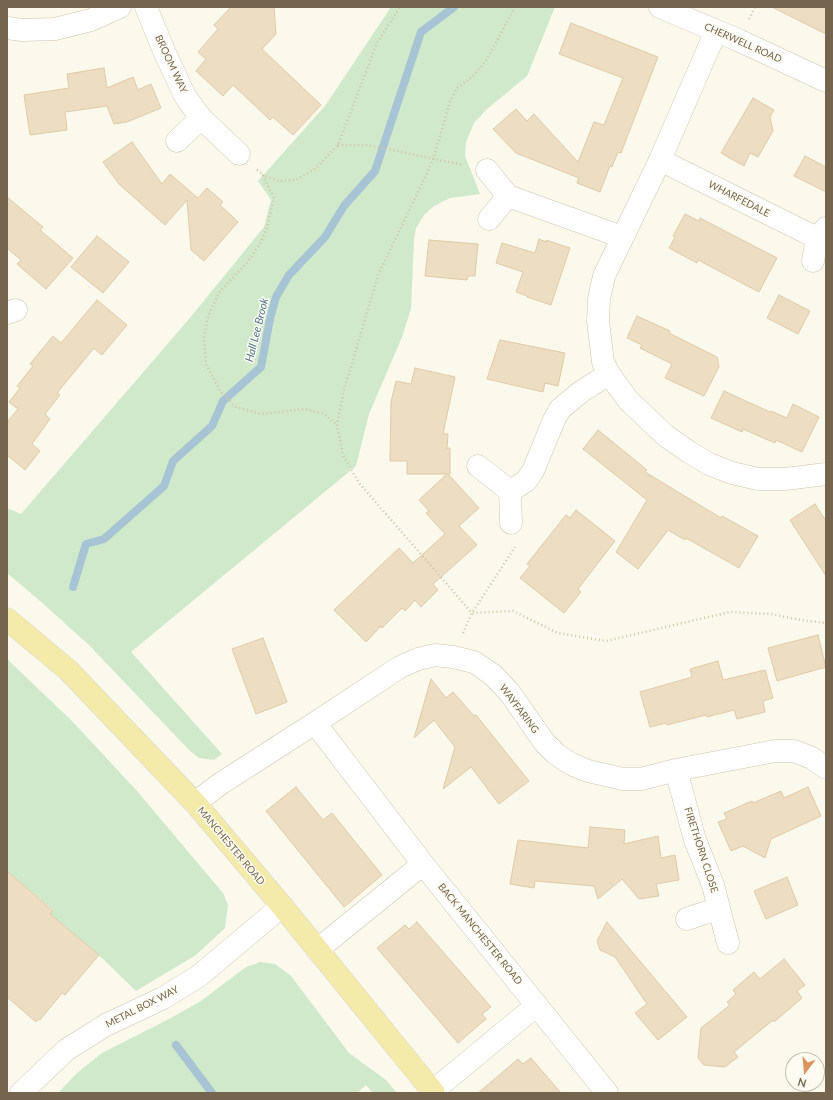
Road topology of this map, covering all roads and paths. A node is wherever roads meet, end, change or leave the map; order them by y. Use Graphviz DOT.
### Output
graph roads {
  1 [pos="120,7"];
  2 [pos="146,7"];
  3 [pos="400,7"];
  4 [pos="515,7"];
  5 [pos="660,7"];
  6 [pos="7,28"];
  7 [pos="716,31"];
  8 [pos="826,81"];
  9 [pos="200,118"];
  10 [pos="177,141"];
  11 [pos="338,145"];
  12 [pos="239,154"];
  13 [pos="433,160"];
  14 [pos="660,160"];
  15 [pos="487,170"];
  16 [pos="262,174"];
  17 [pos="508,196"];
  18 [pos="489,219"];
  19 [pos="822,233"];
  20 [pos="622,237"];
  21 [pos="813,261"];
  22 [pos="609,374"];
  23 [pos="337,426"];
  24 [pos="478,466"];
  25 [pos="826,474"];
  26 [pos="510,491"];
  27 [pos="511,523"];
  28 [pos="472,613"];
  29 [pos="7,619"];
  30 [pos="826,623"];
  31 [pos="453,657"];
  32 [pos="315,723"];
  33 [pos="826,768"];
  34 [pos="676,770"];
  35 [pos="195,803"];
  36 [pos="423,864"];
  37 [pos="282,906"];
  38 [pos="719,908"];
  39 [pos="687,919"];
  40 [pos="728,942"];
  41 [pos="317,950"];
  42 [pos="537,1005"];
  43 [pos="434,1092"];
  44 [pos="20,1093"];
  45 [pos="607,1093"];
  1 -- 6 [label="street"];
  2 -- 9 [label="street, BROOM WAY"];
  3 -- 11 [label="path"];
  4 -- 13 [label="path"];
  5 -- 7 [label="street, CHERWELL ROAD"];
  7 -- 8 [label="street, CHERWELL ROAD"];
  7 -- 14 [label="street"];
  9 -- 10 [label="street"];
  9 -- 12 [label="street, BROOM WAY"];
  11 -- 13 [label="path"];
  11 -- 16 [label="path"];
  12 -- 16 [label="path"];
  13 -- 15 [label="path"];
  13 -- 23 [label="path"];
  14 -- 19 [label="street, WHARFEDALE"];
  14 -- 20 [label="street"];
  15 -- 17 [label="street"];
  16 -- 23 [label="path"];
  17 -- 18 [label="street"];
  17 -- 20 [label="street"];
  19 -- 21 [label="street, WHARFEDALE"];
  20 -- 22 [label="street"];
  22 -- 25 [label="street"];
  22 -- 26 [label="street"];
  23 -- 28 [label="path"];
  24 -- 26 [label="street"];
  26 -- 27 [label="street"];
  27 -- 28 [label="path"];
  28 -- 30 [label="path"];
  28 -- 31 [label="path"];
  29 -- 35 [label="main road, MANCHESTER ROAD"];
  31 -- 32 [label="street, WAYFARING"];
  31 -- 34 [label="street, WAYFARING"];
  32 -- 35 [label="street, WAYFARING"];
  32 -- 36 [label="street, BACK MANCHESTER ROAD"];
  33 -- 34 [label="street, WAYFARING"];
  34 -- 38 [label="street, FIRETHORN CLOSE"];
  35 -- 37 [label="main road, MANCHESTER ROAD"];
  36 -- 41 [label="street"];
  36 -- 42 [label="street, BACK MANCHESTER ROAD"];
  37 -- 41 [label="main road, MANCHESTER ROAD"];
  37 -- 44 [label="street, METAL BOX WAY"];
  38 -- 39 [label="street"];
  38 -- 40 [label="street, FIRETHORN CLOSE"];
  41 -- 43 [label="main road, MANCHESTER ROAD"];
  42 -- 43 [label="street"];
  42 -- 45 [label="street, BACK MANCHESTER ROAD"];
}
